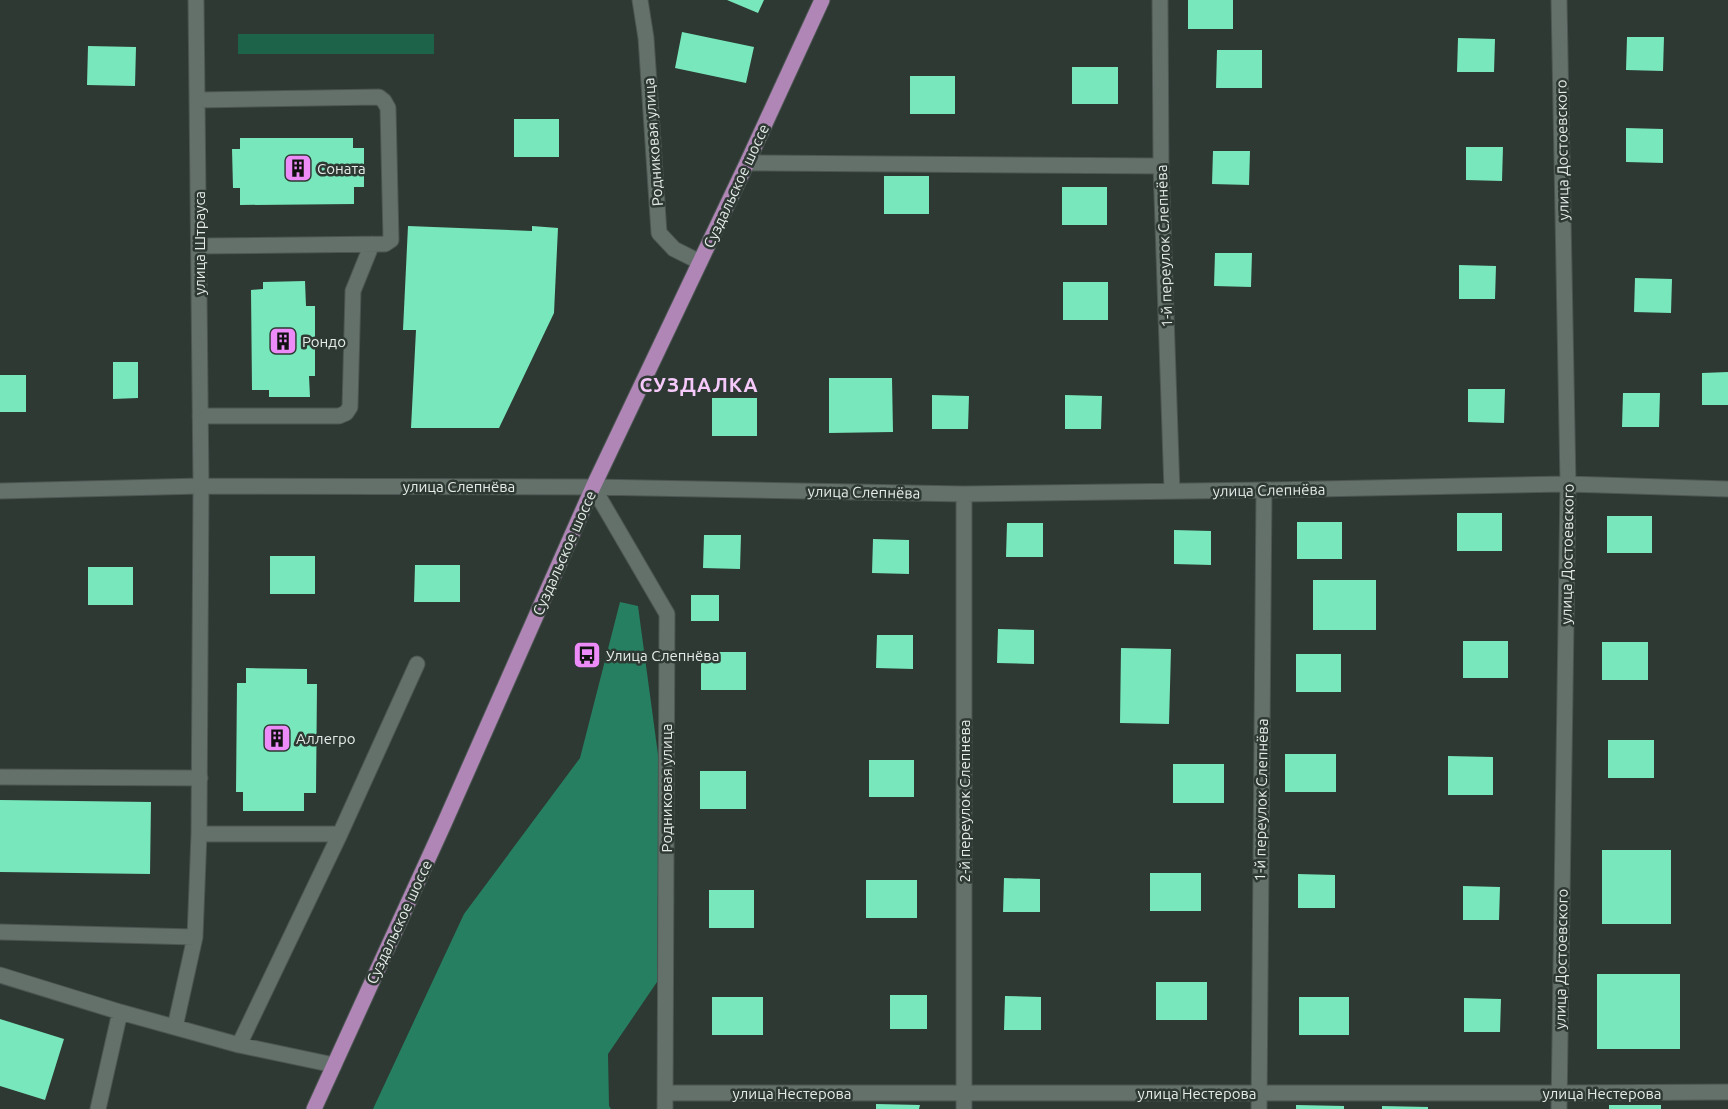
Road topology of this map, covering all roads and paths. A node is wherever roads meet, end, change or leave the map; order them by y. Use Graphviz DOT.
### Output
graph roads {
  1 [pos="196,0"];
  2 [pos="640,0"];
  3 [pos="822,0"];
  4 [pos="1160,0"];
  5 [pos="1559,0"];
  6 [pos="197,100"];
  7 [pos="747,163"];
  8 [pos="1162,166"];
  9 [pos="372,244"];
  10 [pos="199,246"];
  11 [pos="700,262"];
  12 [pos="200,416"];
  13 [pos="1568,484"];
  14 [pos="201,486"];
  15 [pos="593,487"];
  16 [pos="1728,489"];
  17 [pos="1264,490"];
  18 [pos="0,491"];
  19 [pos="1172,491"];
  20 [pos="964,494"];
  21 [pos="417,664"];
  22 [pos="0,776"];
  23 [pos="200,778"];
  24 [pos="199,834"];
  25 [pos="340,834"];
  26 [pos="0,932"];
  27 [pos="195,937"];
  28 [pos="0,975"];
  29 [pos="120,1012"];
  30 [pos="175,1027"];
  31 [pos="239,1045"];
  32 [pos="334,1065"];
  33 [pos="964,1092"];
  34 [pos="1728,1092"];
  35 [pos="666,1093"];
  36 [pos="1259,1093"];
  37 [pos="1558,1093"];
  38 [pos="98,1109"];
  39 [pos="314,1109"];
  40 [pos="665,1109"];
  41 [pos="964,1109"];
  42 [pos="1258,1109"];
  43 [pos="1559,1109"];
  1 -- 6 [label="street, улица Штрауса"];
  2 -- 11 [label="street, Родниковая улица"];
  3 -- 7 [label="main road, Суздальское шоссе"];
  4 -- 8 [label="street, 1-й переулок Слепнёва"];
  5 -- 13 [label="street, улица Достоевского"];
  6 -- 9 [label="street"];
  6 -- 10 [label="street, улица Штрауса"];
  7 -- 8 [label="street"];
  7 -- 11 [label="main road, Суздальское шоссе"];
  8 -- 19 [label="street, 1-й переулок Слепнёва"];
  9 -- 10 [label="street"];
  9 -- 12 [label="street"];
  10 -- 12 [label="street, улица Штрауса"];
  11 -- 15 [label="main road, Суздальское шоссе"];
  12 -- 14 [label="street, улица Штрауса"];
  13 -- 16 [label="street, улица Слепнёва"];
  13 -- 17 [label="street, улица Слепнёва"];
  13 -- 37 [label="street, улица Достоевского"];
  14 -- 15 [label="street, улица Слепнёва"];
  14 -- 18 [label="street, улица Слепнёва"];
  14 -- 23 [label="street, улица Штрауса"];
  15 -- 20 [label="street, улица Слепнёва"];
  15 -- 32 [label="main road, Суздальское шоссе"];
  15 -- 35 [label="street, Родниковая улица"];
  17 -- 19 [label="street, улица Слепнёва"];
  17 -- 36 [label="street, 1-й переулок Слепнёва"];
  19 -- 20 [label="street, улица Слепнёва"];
  20 -- 33 [label="street, 2-й переулок Слепнева"];
  21 -- 25 [label="street"];
  22 -- 23 [label="street"];
  23 -- 24 [label="street, улица Штрауса"];
  24 -- 25 [label="street"];
  24 -- 27 [label="street, улица Штрауса"];
  25 -- 31 [label="street"];
  26 -- 27 [label="street"];
  27 -- 30 [label="street, улица Штрауса"];
  28 -- 29 [label="street"];
  29 -- 30 [label="street"];
  29 -- 38 [label="street"];
  30 -- 31 [label="street"];
  31 -- 32 [label="street"];
  32 -- 39 [label="main road, Суздальское шоссе"];
  33 -- 35 [label="street, улица Нестерова"];
  33 -- 36 [label="street, улица Нестерова"];
  33 -- 41 [label="street, 2-й переулок Слепнева"];
  34 -- 37 [label="street, улица Нестерова"];
  35 -- 40 [label="street, Родниковая улица"];
  36 -- 37 [label="street, улица Нестерова"];
  36 -- 42 [label="street, 1-й переулок Слепнёва"];
  37 -- 43 [label="street, улица Достоевского"];
}
